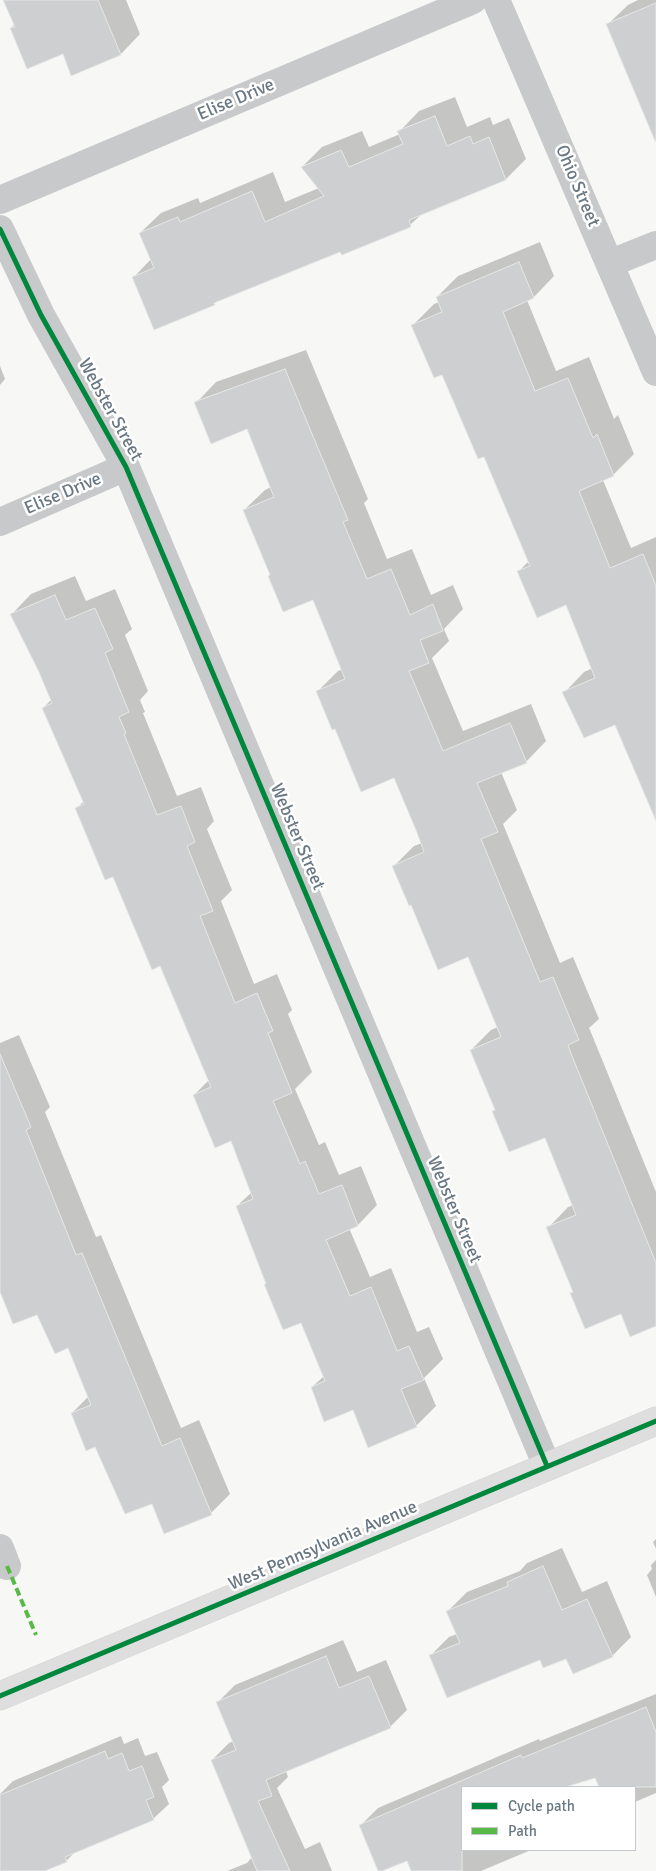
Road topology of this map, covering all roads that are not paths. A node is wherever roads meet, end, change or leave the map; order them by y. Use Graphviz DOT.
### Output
graph roads {
  1 [pos="473,0"];
  2 [pos="496,0"];
  3 [pos="0,200"];
  4 [pos="0,228"];
  5 [pos="656,245"];
  6 [pos="610,264"];
  7 [pos="656,372"];
  8 [pos="126,467"];
  9 [pos="0,522"];
  10 [pos="656,1421"];
  11 [pos="547,1466"];
  12 [pos="0,1696"];
  1 -- 3 [label="street, Elise Drive"];
  2 -- 6 [label="street, Ohio Street"];
  4 -- 8 [label="street, Webster Street"];
  5 -- 6 [label="street"];
  6 -- 7 [label="street, Ohio Street"];
  8 -- 9 [label="street, Elise Drive"];
  8 -- 11 [label="street, Webster Street"];
  10 -- 11 [label="street, West Pennsylvania Avenue"];
  11 -- 12 [label="street, West Pennsylvania Avenue"];
}
